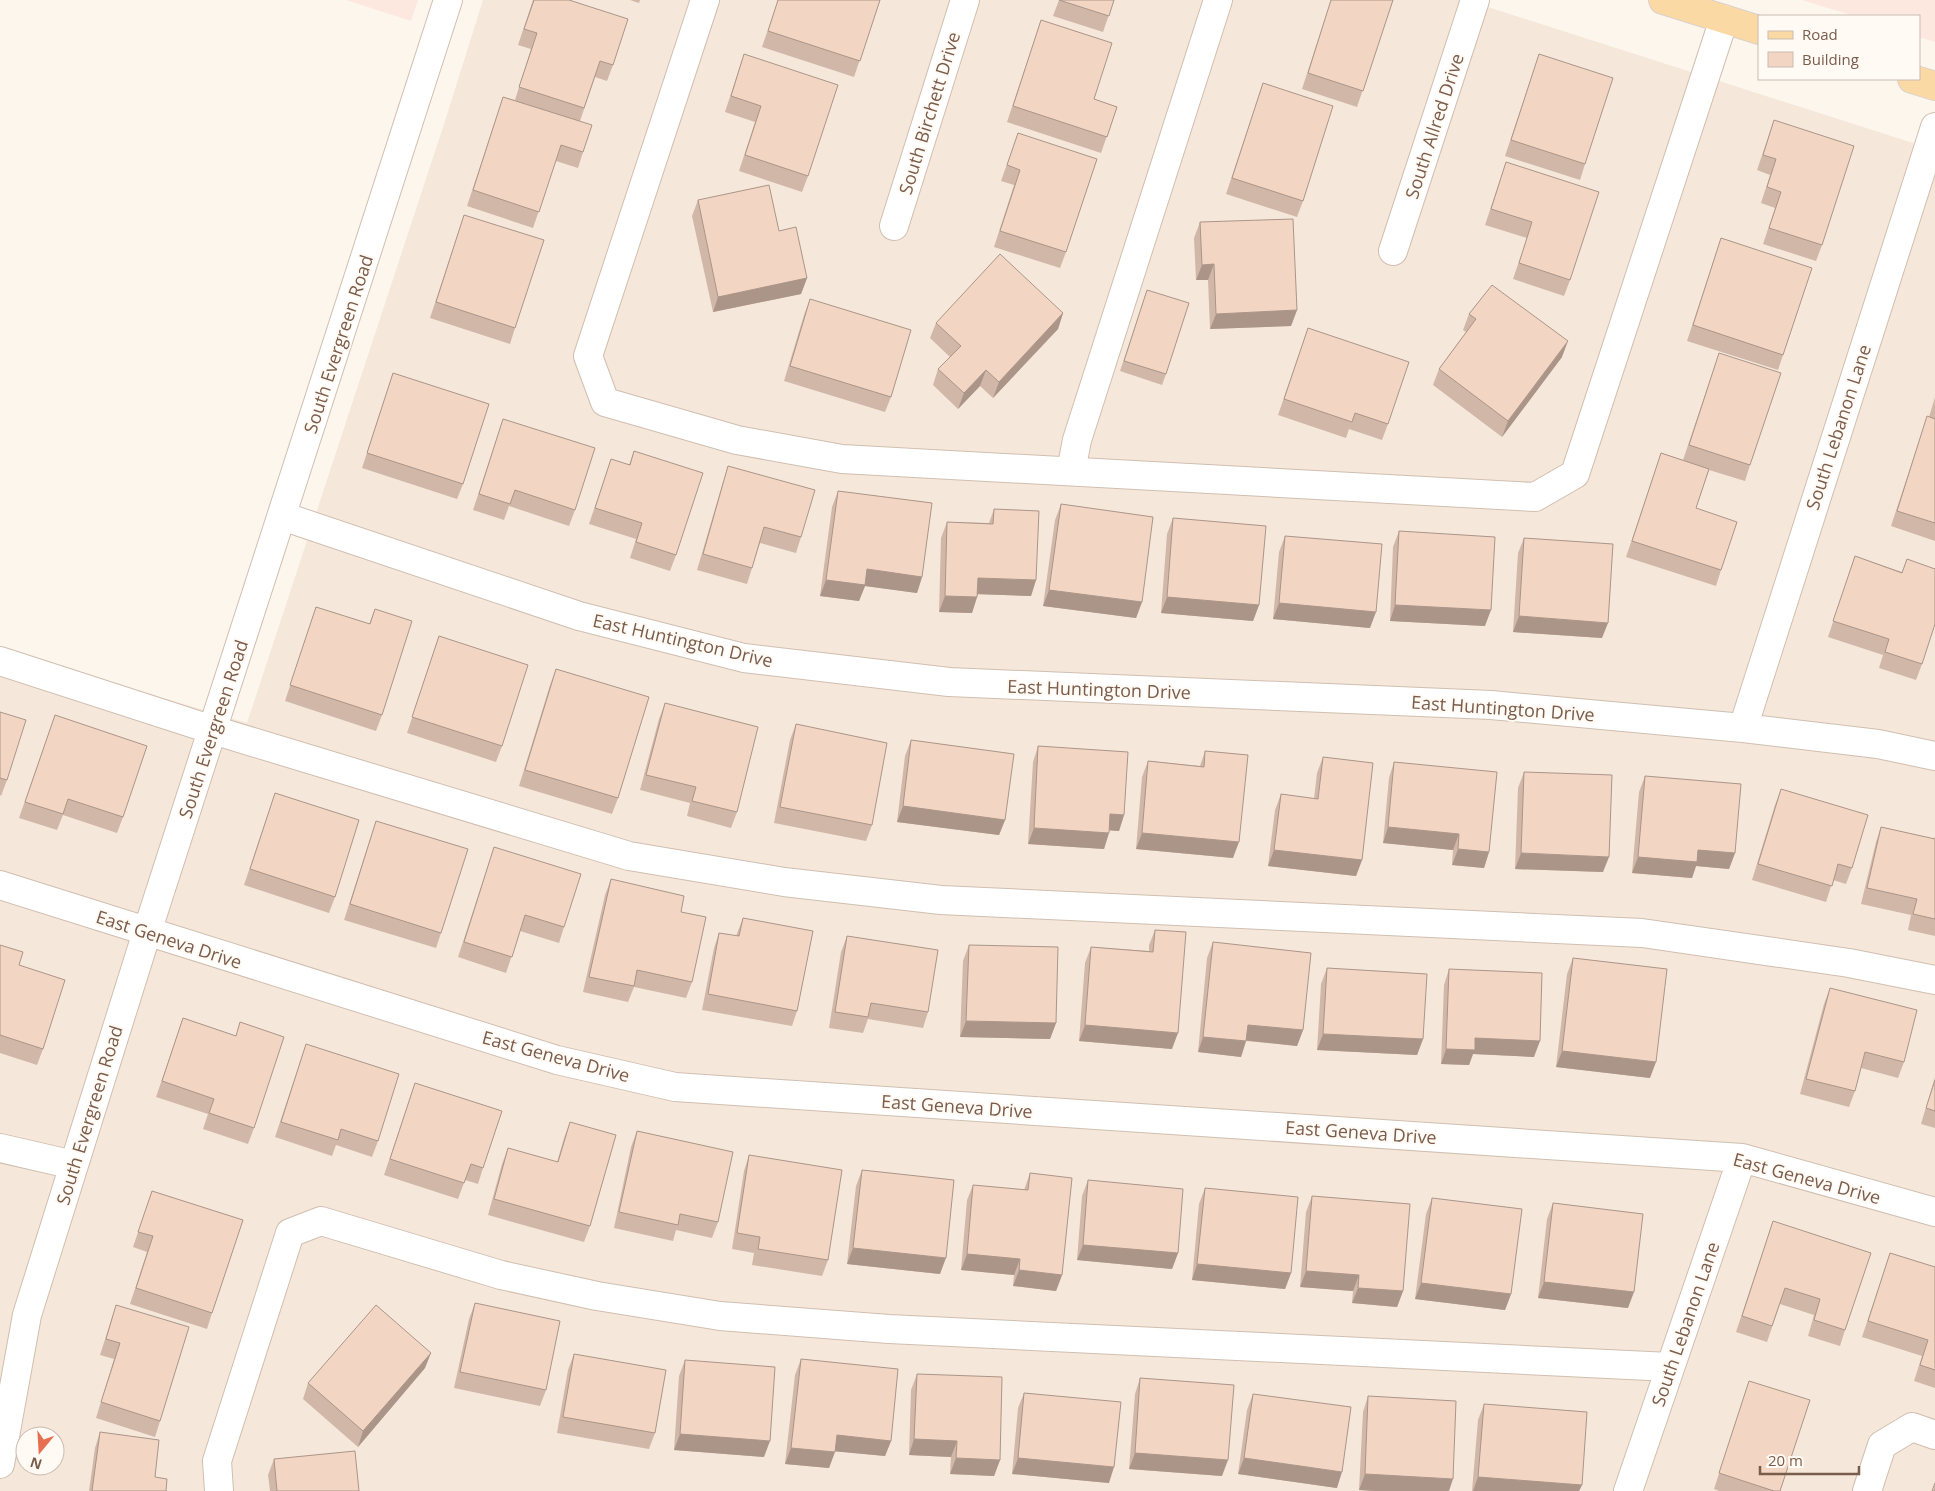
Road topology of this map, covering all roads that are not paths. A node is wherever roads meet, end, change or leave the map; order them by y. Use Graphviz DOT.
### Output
graph roads {
  1 [pos="448,0"];
  2 [pos="705,0"];
  3 [pos="965,0"];
  4 [pos="1218,0"];
  5 [pos="1475,0"];
  6 [pos="1664,0"];
  7 [pos="1724,19"];
  8 [pos="1758,30"];
  9 [pos="1915,80"];
  10 [pos="1935,86"];
  11 [pos="1935,127"];
  12 [pos="894,226"];
  13 [pos="1393,251"];
  14 [pos="1072,471"];
  15 [pos="282,516"];
  16 [pos="0,660"];
  17 [pos="1743,728"];
  18 [pos="213,730"];
  19 [pos="1935,756"];
  20 [pos="0,885"];
  21 [pos="147,932"];
  22 [pos="1935,980"];
  23 [pos="0,1148"];
  24 [pos="1742,1158"];
  25 [pos="74,1165"];
  26 [pos="1935,1212"];
  27 [pos="1670,1367"];
  28 [pos="7,1384"];
  29 [pos="1935,1435"];
  30 [pos="0,1464"];
  31 [pos="219,1491"];
  32 [pos="1628,1491"];
  33 [pos="1867,1491"];
  1 -- 15 [label="street, South Evergreen Road"];
  2 -- 14 [label="street"];
  3 -- 12 [label="street, South Birchett Drive"];
  4 -- 14 [label="street"];
  5 -- 13 [label="street, South Allred Drive"];
  6 -- 7 [label="main road"];
  7 -- 8 [label="main road"];
  7 -- 14 [label="street"];
  9 -- 10 [label="main road"];
  11 -- 17 [label="street, South Lebanon Lane"];
  15 -- 17 [label="street, East Huntington Drive"];
  15 -- 18 [label="street, South Evergreen Road"];
  16 -- 18 [label="street"];
  17 -- 19 [label="street, East Huntington Drive"];
  18 -- 21 [label="street, South Evergreen Road"];
  18 -- 22 [label="street"];
  20 -- 21 [label="street, East Geneva Drive"];
  21 -- 24 [label="street, East Geneva Drive"];
  21 -- 25 [label="street, South Evergreen Road"];
  23 -- 25 [label="street"];
  24 -- 26 [label="street, East Geneva Drive"];
  24 -- 27 [label="street, South Lebanon Lane"];
  25 -- 28 [label="street, South Evergreen Road"];
  27 -- 31 [label="street"];
  27 -- 32 [label="street, South Lebanon Lane"];
  28 -- 30 [label="street, South Evergreen Road"];
  29 -- 33 [label="street"];
}
